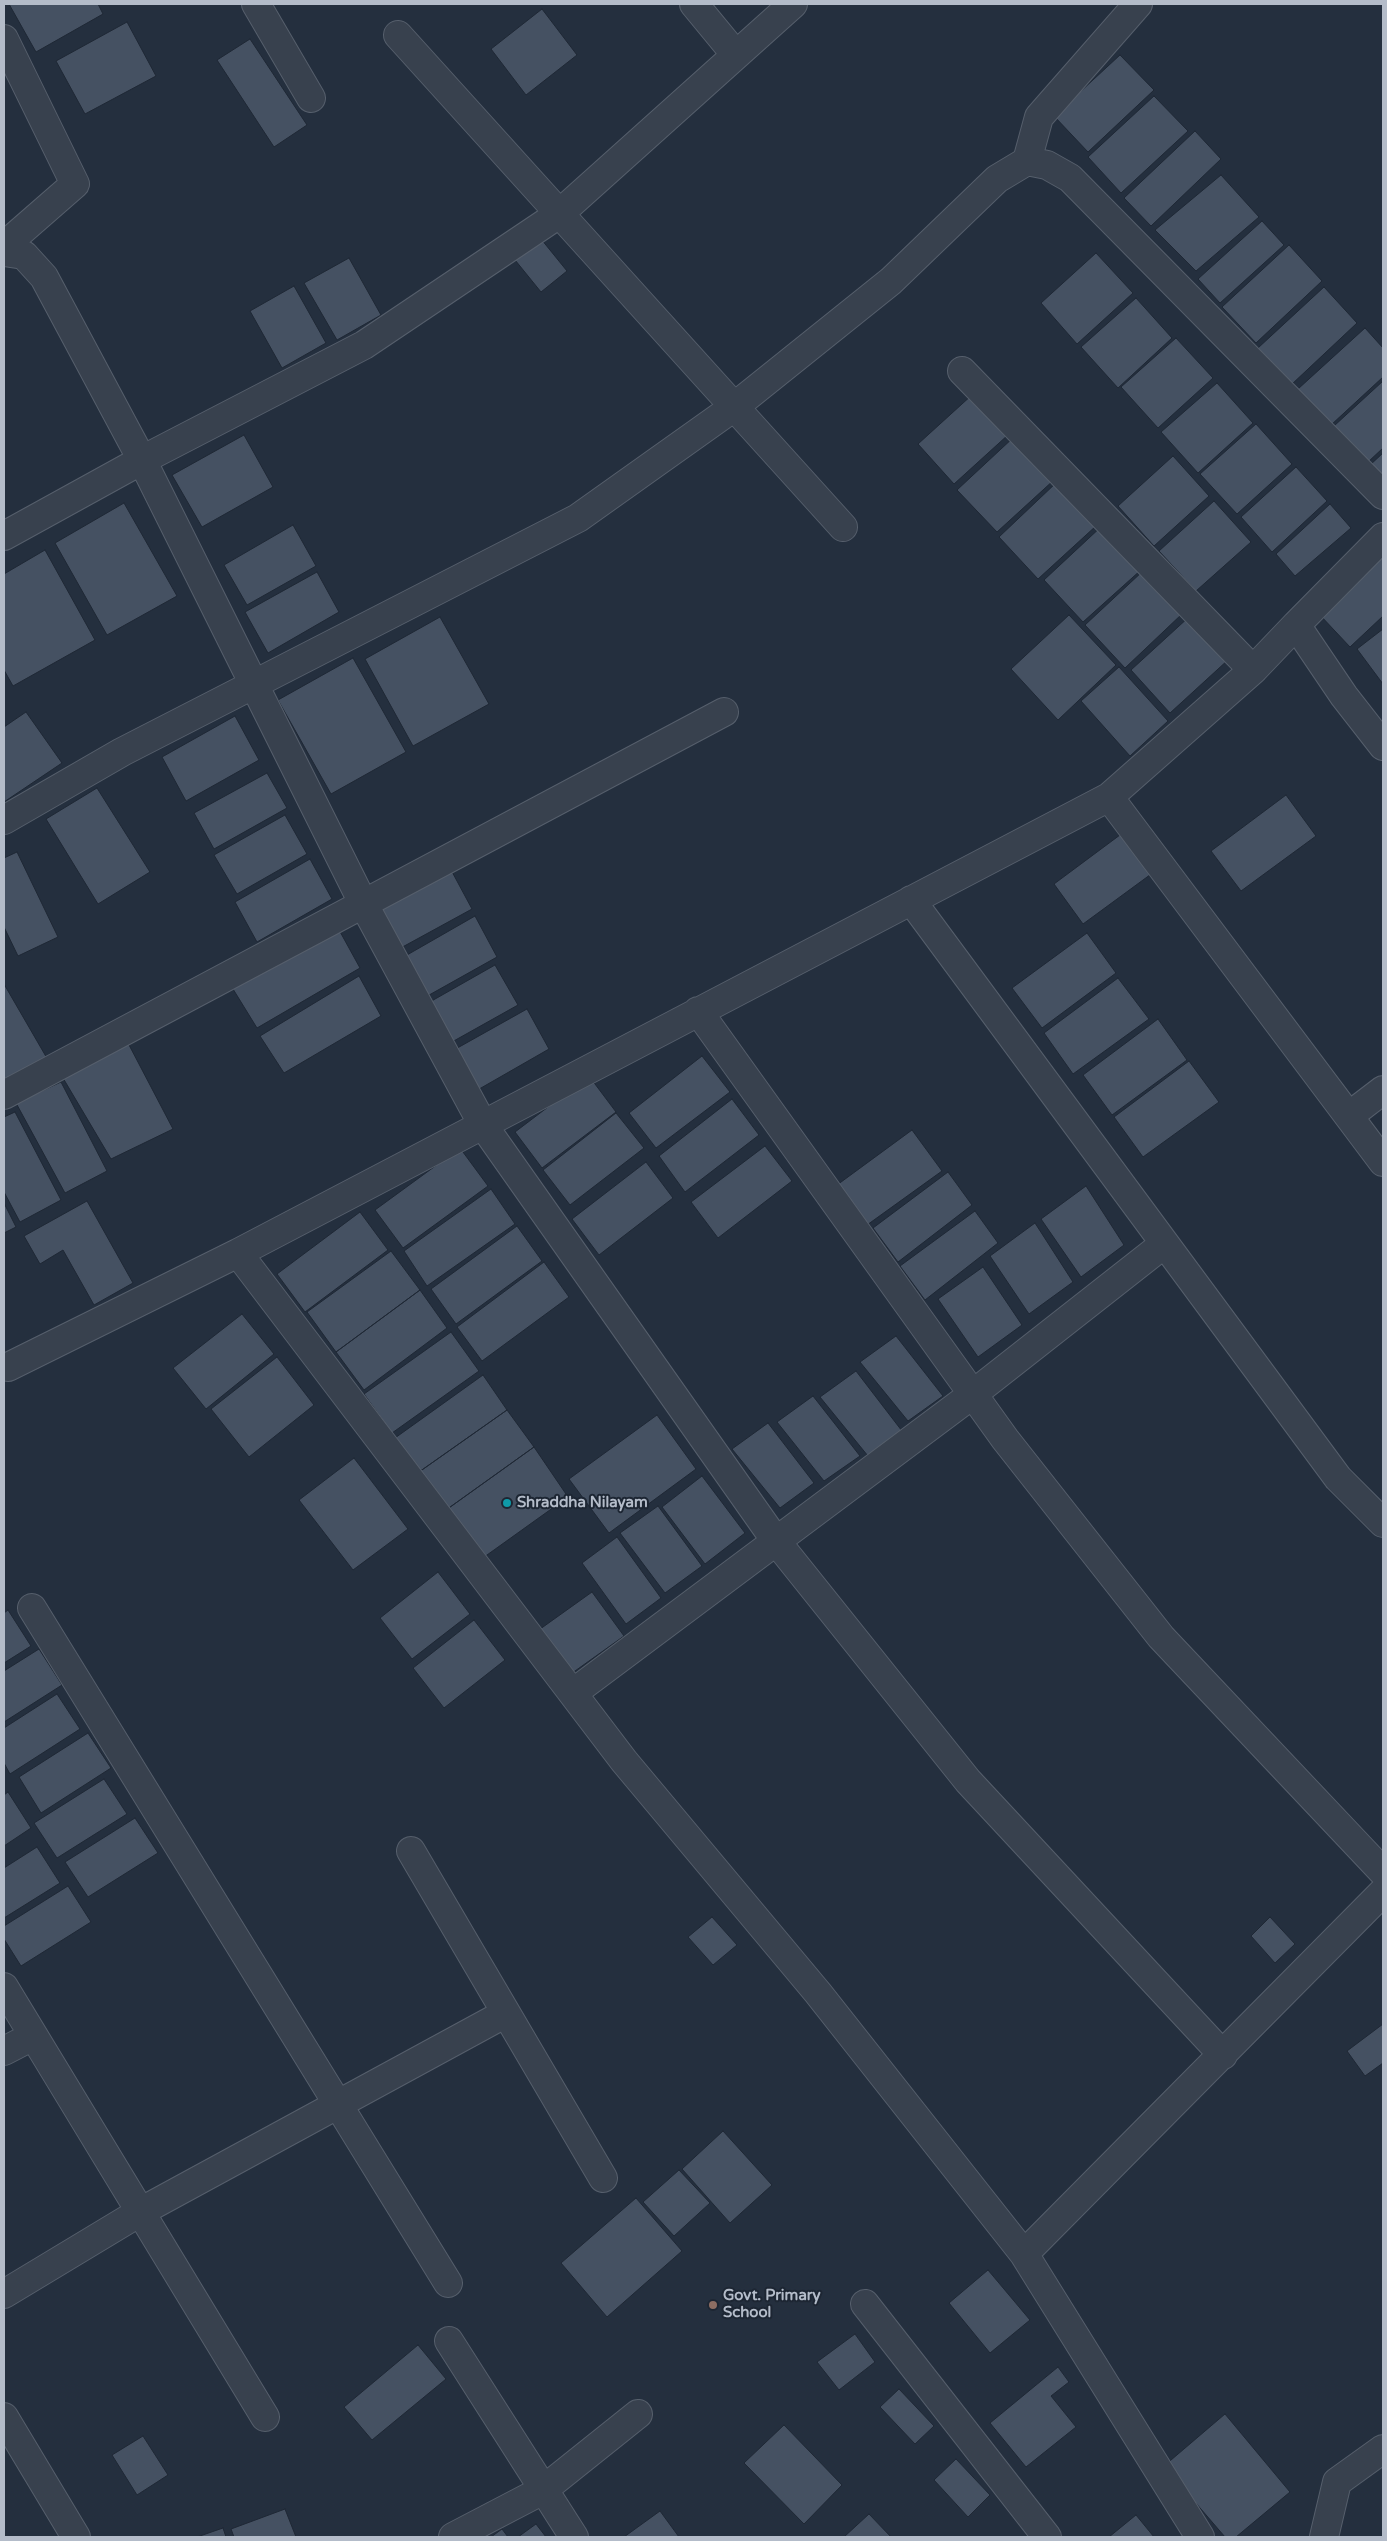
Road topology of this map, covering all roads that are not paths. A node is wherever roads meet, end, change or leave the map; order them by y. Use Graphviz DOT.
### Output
graph roads {
  1 [pos="256,4"];
  2 [pos="694,4"];
  3 [pos="794,4"];
  4 [pos="1123,10"];
  5 [pos="398,35"];
  6 [pos="4,39"];
  7 [pos="736,55"];
  8 [pos="311,98"];
  9 [pos="1027,161"];
  10 [pos="559,214"];
  11 [pos="4,246"];
  12 [pos="4,252"];
  13 [pos="962,371"];
  14 [pos="734,407"];
  15 [pos="142,460"];
  16 [pos="1383,495"];
  17 [pos="843,527"];
  18 [pos="4,536"];
  19 [pos="1383,537"];
  20 [pos="1296,625"];
  21 [pos="1253,670"];
  22 [pos="253,684"];
  23 [pos="724,712"];
  24 [pos="1383,746"];
  25 [pos="1109,797"];
  26 [pos="4,820"];
  27 [pos="911,900"];
  28 [pos="363,903"];
  29 [pos="698,1011"];
  30 [pos="1383,1090"];
  31 [pos="4,1095"];
  32 [pos="1349,1116"];
  33 [pos="483,1124"];
  34 [pos="1383,1162"];
  35 [pos="1164,1244"];
  36 [pos="238,1253"];
  37 [pos="8,1367"];
  38 [pos="973,1394"];
  39 [pos="1383,1524"];
  40 [pos="776,1541"];
  41 [pos="32,1608"];
  42 [pos="573,1692"];
  43 [pos="411,1852"];
  44 [pos="1383,1872"];
  45 [pos="1383,1892"];
  46 [pos="4,1987"];
  47 [pos="506,2013"];
  48 [pos="33,2036"];
  49 [pos="4,2051"];
  50 [pos="1223,2055"];
  51 [pos="337,2104"];
  52 [pos="603,2178"];
  53 [pos="140,2212"];
  54 [pos="1024,2254"];
  55 [pos="448,2284"];
  56 [pos="4,2294"];
  57 [pos="865,2304"];
  58 [pos="449,2341"];
  59 [pos="638,2414"];
  60 [pos="4,2417"];
  61 [pos="265,2417"];
  62 [pos="1383,2449"];
  63 [pos="543,2490"];
  64 [pos="76,2537"];
  65 [pos="453,2537"];
  66 [pos="574,2537"];
  67 [pos="1048,2537"];
  68 [pos="1200,2537"];
  69 [pos="1324,2537"];
  1 -- 8 [label="street"];
  2 -- 7 [label="street"];
  3 -- 7 [label="street"];
  4 -- 9 [label="street"];
  5 -- 10 [label="street"];
  6 -- 11 [label="street"];
  7 -- 10 [label="street"];
  9 -- 14 [label="street"];
  9 -- 16 [label="street"];
  10 -- 14 [label="street"];
  10 -- 15 [label="street"];
  12 -- 15 [label="street"];
  13 -- 21 [label="street"];
  14 -- 17 [label="street"];
  14 -- 22 [label="street"];
  15 -- 18 [label="street"];
  15 -- 22 [label="street"];
  19 -- 20 [label="street"];
  20 -- 21 [label="street"];
  20 -- 24 [label="street"];
  21 -- 25 [label="street"];
  22 -- 26 [label="street"];
  22 -- 28 [label="street"];
  23 -- 28 [label="street"];
  25 -- 27 [label="street"];
  25 -- 32 [label="street"];
  27 -- 29 [label="street"];
  27 -- 35 [label="street"];
  28 -- 31 [label="street"];
  28 -- 33 [label="street"];
  29 -- 33 [label="street"];
  29 -- 38 [label="street"];
  30 -- 32 [label="street"];
  32 -- 34 [label="street"];
  33 -- 36 [label="street"];
  33 -- 40 [label="street"];
  35 -- 38 [label="street"];
  35 -- 39 [label="street"];
  36 -- 37 [label="street"];
  36 -- 42 [label="street"];
  38 -- 40 [label="street"];
  38 -- 44 [label="street"];
  40 -- 42 [label="street"];
  40 -- 50 [label="street"];
  41 -- 51 [label="street"];
  42 -- 54 [label="street"];
  43 -- 47 [label="street"];
  45 -- 50 [label="street"];
  46 -- 48 [label="street"];
  47 -- 51 [label="street"];
  47 -- 52 [label="street"];
  48 -- 49 [label="street"];
  48 -- 53 [label="street"];
  50 -- 54 [label="street"];
  51 -- 53 [label="street"];
  51 -- 55 [label="street"];
  53 -- 56 [label="street"];
  53 -- 61 [label="street"];
  54 -- 68 [label="street"];
  57 -- 67 [label="street"];
  58 -- 63 [label="street"];
  59 -- 63 [label="street"];
  60 -- 64 [label="street"];
  62 -- 69 [label="street"];
  63 -- 65 [label="street"];
  63 -- 66 [label="street"];
}
